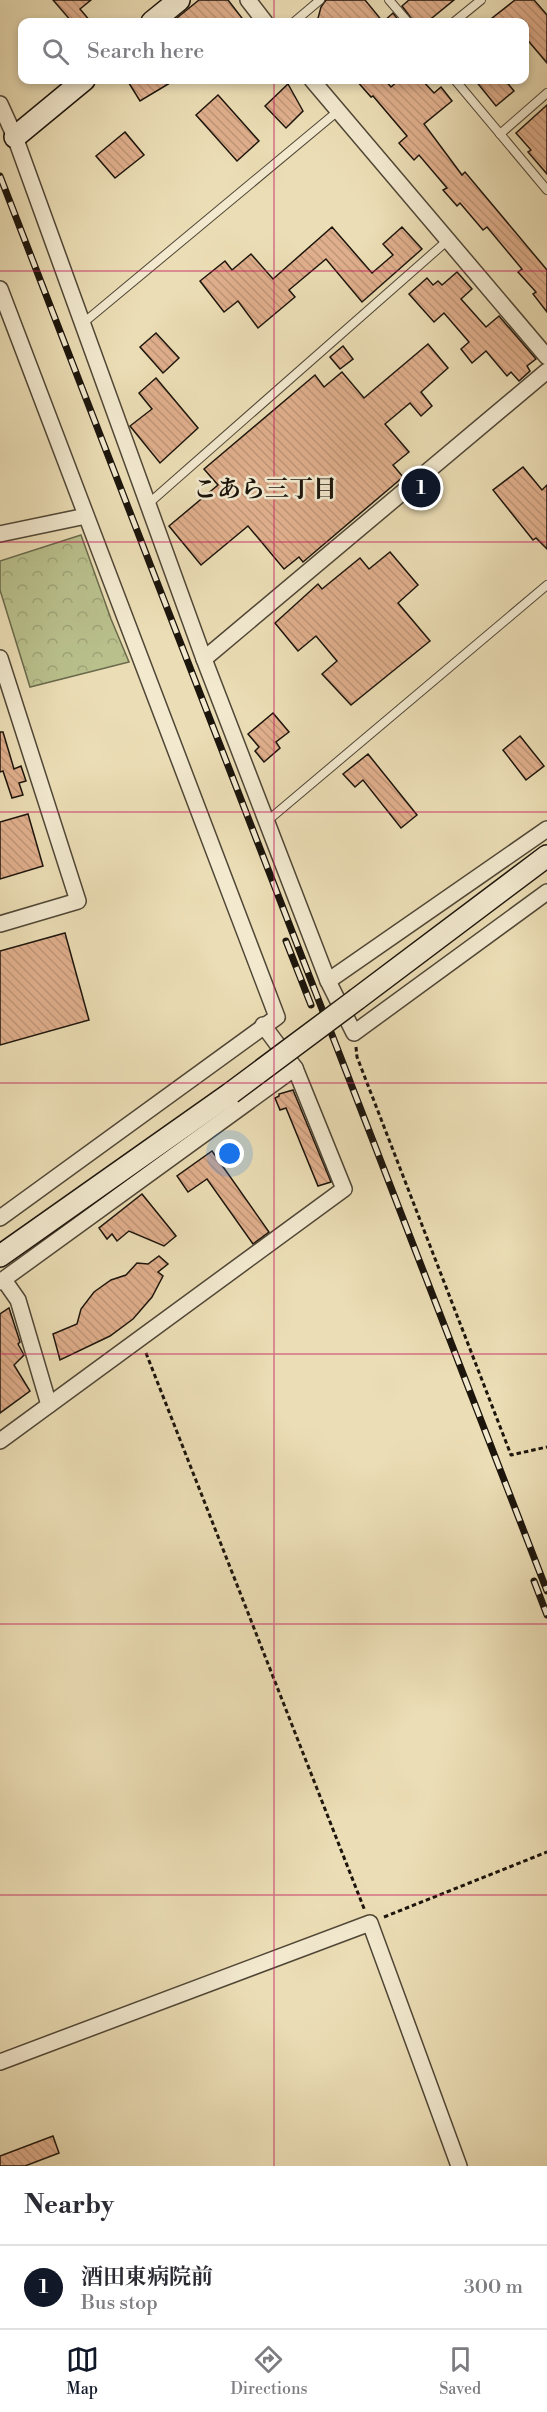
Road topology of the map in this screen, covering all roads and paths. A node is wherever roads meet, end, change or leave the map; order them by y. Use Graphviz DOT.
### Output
graph roads {
  1 [pos="179,0"];
  2 [pos="248,0"];
  3 [pos="320,0"];
  4 [pos="389,0"];
  5 [pos="481,0"];
  6 [pos="157,18"];
  7 [pos="262,18"];
  8 [pos="299,18"];
  9 [pos="405,18"];
  10 [pos="459,18"];
  11 [pos="79,84"];
  12 [pos="315,84"];
  13 [pos="458,84"];
  14 [pos="547,93"];
  15 [pos="0,104"];
  16 [pos="338,111"];
  17 [pos="500,134"];
  18 [pos="15,137"];
  19 [pos="547,190"];
  20 [pos="448,240"];
  21 [pos="0,290"];
  22 [pos="82,324"];
  23 [pos="547,357"];
  24 [pos="547,371"];
  25 [pos="148,504"];
  26 [pos="86,516"];
  27 [pos="0,534"];
  28 [pos="547,585"];
  29 [pos="0,658"];
  30 [pos="204,659"];
  31 [pos="266,822"];
  32 [pos="547,829"];
  33 [pos="547,856"];
  34 [pos="547,892"];
  35 [pos="0,924"];
  36 [pos="328,981"];
  37 [pos="263,1025"];
  38 [pos="354,1033"];
  39 [pos="295,1068"];
  40 [pos="0,1218"];
  41 [pos="0,1256"];
  42 [pos="2,1281"];
  43 [pos="140,1338"];
  44 [pos="50,1405"];
  45 [pos="0,1441"];
  46 [pos="547,1447"];
  47 [pos="547,1852"];
  48 [pos="370,1923"];
  49 [pos="0,2062"];
  50 [pos="459,2166"];
  1 -- 6 [label="street"];
  2 -- 7 [label="street"];
  3 -- 8 [label="lane"];
  4 -- 9 [label="lane"];
  5 -- 10 [label="lane"];
  11 -- 18 [label="street"];
  12 -- 16 [label="street"];
  13 -- 17 [label="lane"];
  14 -- 17 [label="lane"];
  15 -- 18 [label="street"];
  16 -- 20 [label="street"];
  16 -- 22 [label="lane"];
  17 -- 19 [label="lane"];
  18 -- 22 [label="street"];
  20 -- 23 [label="street"];
  20 -- 25 [label="lane"];
  21 -- 26 [label="street"];
  22 -- 25 [label="street"];
  24 -- 30 [label="street"];
  25 -- 30 [label="street"];
  26 -- 27 [label="street"];
  26 -- 37 [label="street"];
  28 -- 31 [label="lane"];
  29 -- 35 [label="street"];
  30 -- 31 [label="street"];
  31 -- 36 [label="street"];
  32 -- 36 [label="street"];
  33 -- 41 [label="street, bridge"];
  34 -- 38 [label="street"];
  36 -- 38 [label="street"];
  37 -- 39 [label="street"];
  37 -- 40 [label="street"];
  38 -- 46 [label="path"];
  39 -- 42 [label="street"];
  39 -- 43 [label="street"];
  42 -- 44 [label="street"];
  43 -- 44 [label="street"];
  43 -- 48 [label="path"];
  44 -- 45 [label="street"];
  47 -- 48 [label="path"];
  48 -- 49 [label="street"];
  48 -- 50 [label="street"];
}
